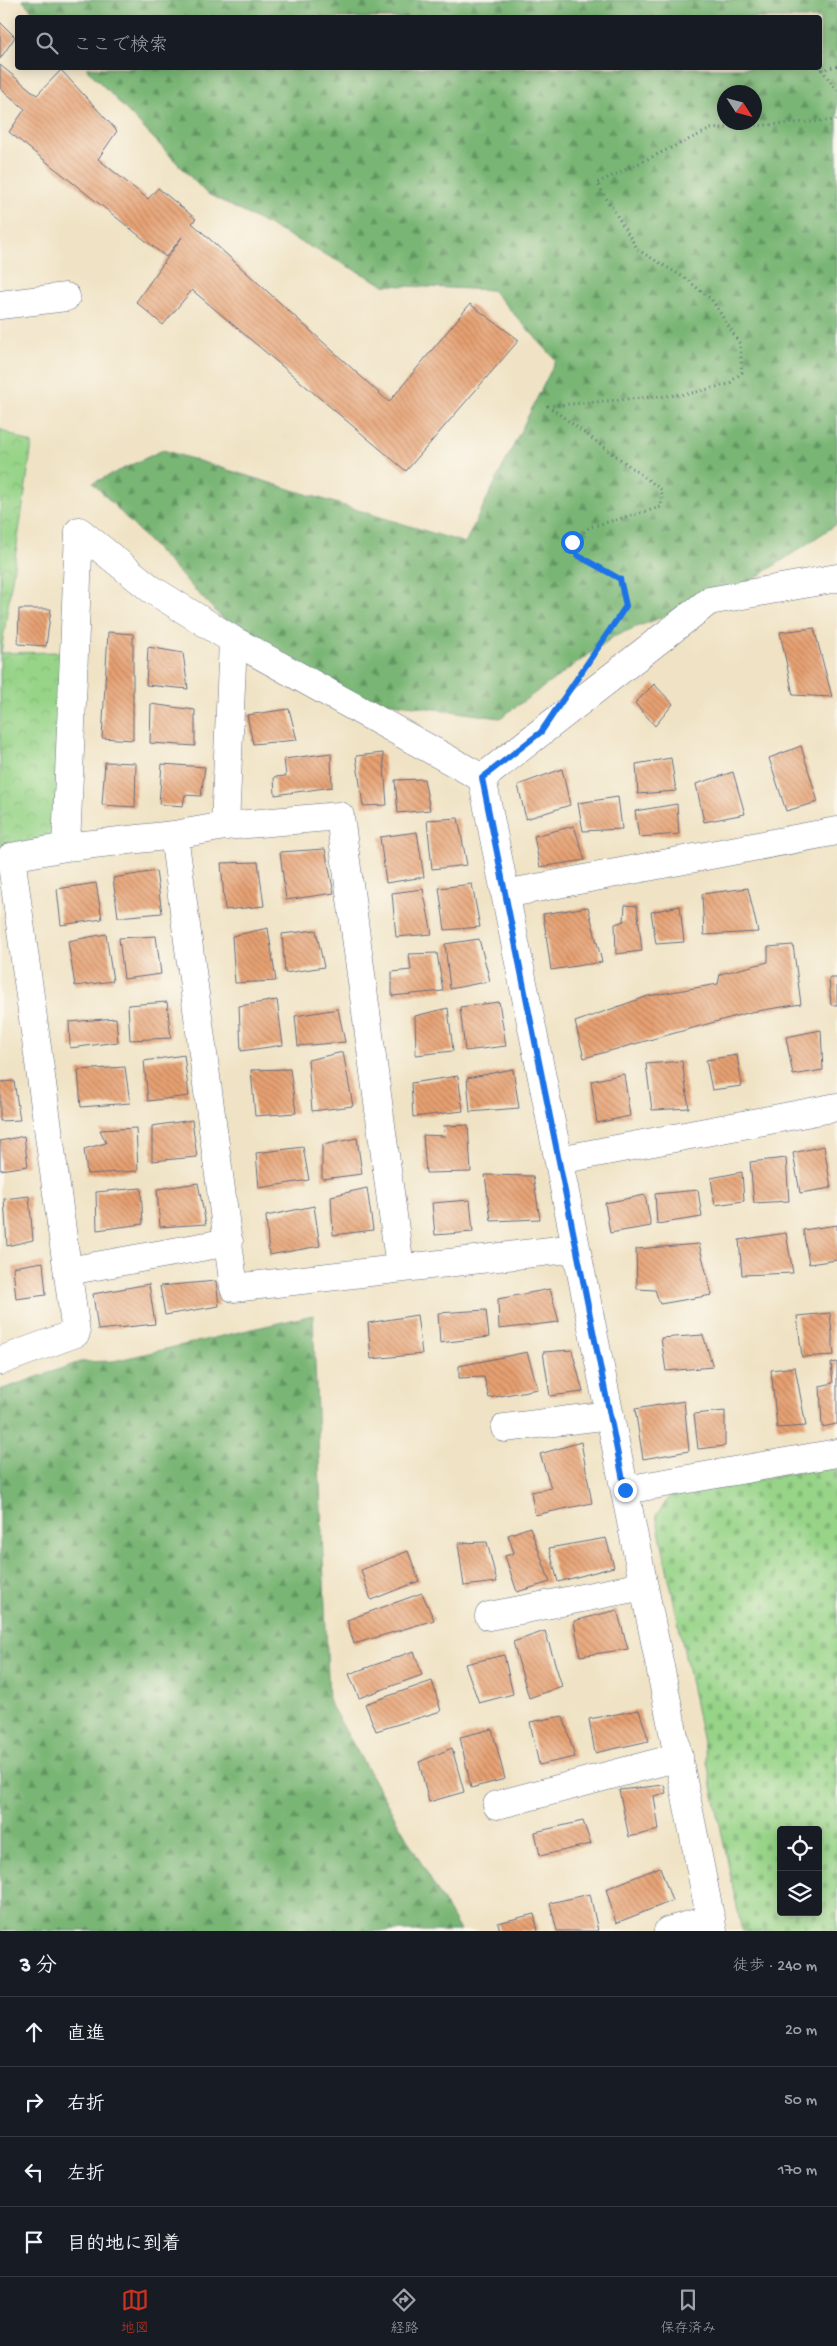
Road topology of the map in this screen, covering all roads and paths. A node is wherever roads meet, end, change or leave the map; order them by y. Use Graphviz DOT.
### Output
graph roads {
  1 [pos="837,66"];
  2 [pos="837,90"];
  3 [pos="837,120"];
  4 [pos="66,297"];
  5 [pos="0,305"];
  6 [pos="837,578"];
  7 [pos="233,640"];
  8 [pos="591,658"];
  9 [pos="482,778"];
  10 [pos="225,826"];
  11 [pos="837,830"];
  12 [pos="174,835"];
  13 [pos="66,847"];
  14 [pos="505,894"];
  15 [pos="837,1107"];
  16 [pos="559,1160"];
  17 [pos="229,1242"];
  18 [pos="576,1248"];
  19 [pos="400,1268"];
  20 [pos="68,1271"];
  21 [pos="0,1361"];
  22 [pos="610,1415"];
  23 [pos="505,1428"];
  24 [pos="837,1453"];
  25 [pos="625,1490"];
  26 [pos="644,1586"];
  27 [pos="489,1616"];
  28 [pos="678,1757"];
  29 [pos="497,1805"];
  30 [pos="712,1925"];
  31 [pos="668,1931"];
  1 -- 2 [label="path"];
  3 -- 8 [label="path"];
  4 -- 5 [label="street"];
  6 -- 9 [label="street"];
  7 -- 9 [label="street"];
  7 -- 10 [label="street"];
  7 -- 13 [label="street"];
  9 -- 14 [label="street"];
  10 -- 12 [label="street"];
  10 -- 19 [label="street"];
  11 -- 14 [label="street"];
  12 -- 13 [label="street"];
  12 -- 17 [label="street"];
  13 -- 20 [label="street"];
  14 -- 16 [label="street"];
  15 -- 16 [label="street"];
  16 -- 18 [label="street"];
  17 -- 19 [label="street"];
  17 -- 20 [label="street"];
  18 -- 19 [label="street"];
  18 -- 22 [label="street"];
  20 -- 21 [label="street"];
  22 -- 23 [label="street"];
  22 -- 25 [label="street"];
  24 -- 25 [label="street"];
  25 -- 26 [label="street"];
  26 -- 27 [label="street"];
  26 -- 28 [label="street"];
  28 -- 29 [label="street"];
  28 -- 30 [label="street"];
  30 -- 31 [label="street"];
}
